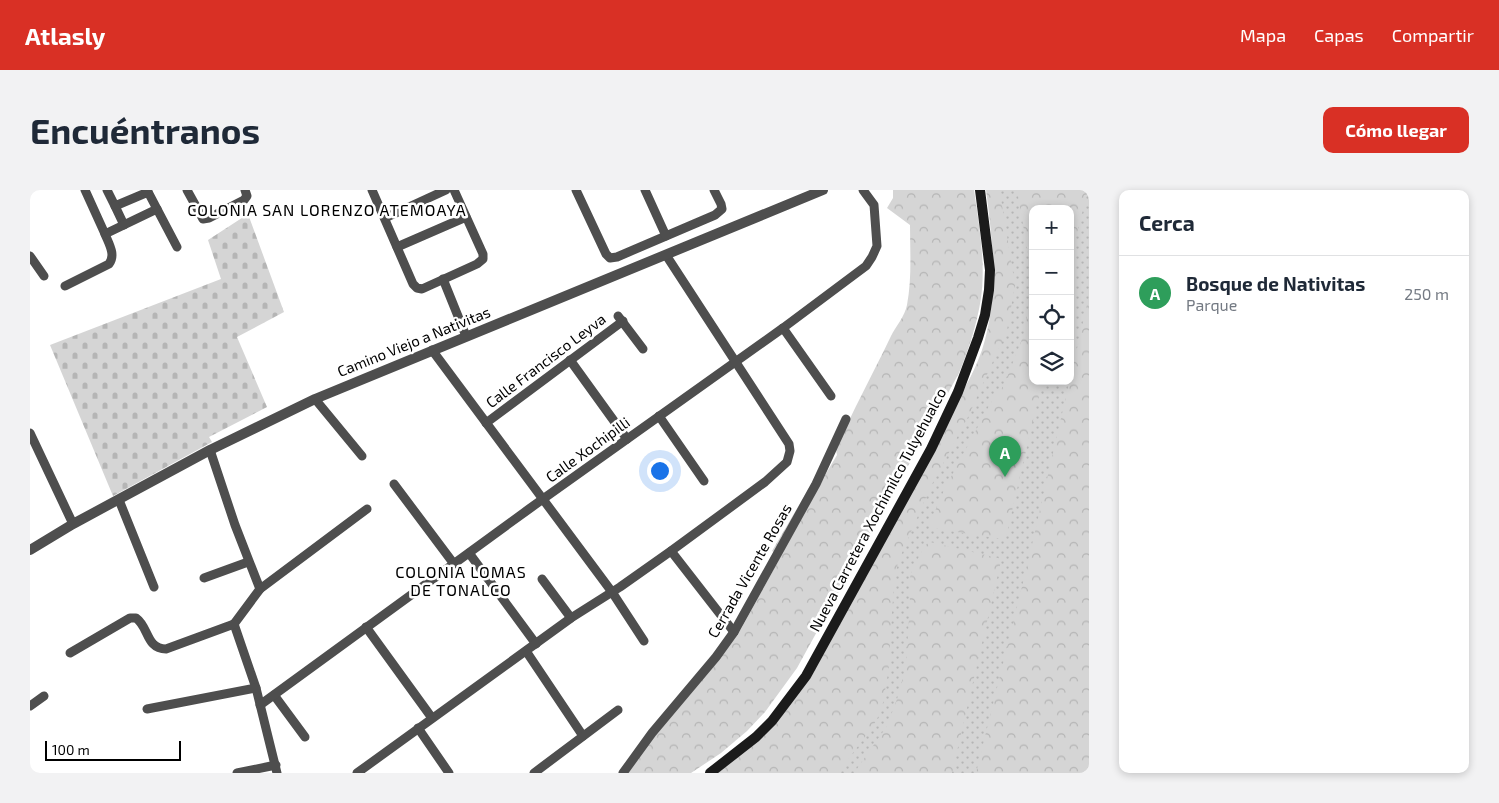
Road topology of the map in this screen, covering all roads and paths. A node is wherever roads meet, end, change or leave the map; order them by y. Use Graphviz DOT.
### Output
graph roads {
  1 [pos="85,190"];
  2 [pos="107,190"];
  3 [pos="187,190"];
  4 [pos="245,190"];
  5 [pos="372,190"];
  6 [pos="446,190"];
  7 [pos="454,190"];
  8 [pos="576,190"];
  9 [pos="645,190"];
  10 [pos="714,190"];
  11 [pos="823,190"];
  12 [pos="863,190"];
  13 [pos="980,190"];
  14 [pos="148,191"];
  15 [pos="115,206"];
  16 [pos="157,209"];
  17 [pos="466,217"];
  18 [pos="385,218"];
  19 [pos="124,225"];
  20 [pos="105,234"];
  21 [pos="666,236"];
  22 [pos="177,247"];
  23 [pos="397,247"];
  24 [pos="666,254"];
  25 [pos="30,256"];
  26 [pos="44,276"];
  27 [pos="443,279"];
  28 [pos="65,286"];
  29 [pos="783,328"];
  30 [pos="466,336"];
  31 [pos="643,349"];
  32 [pos="432,350"];
  33 [pos="570,360"];
  34 [pos="735,362"];
  35 [pos="831,396"];
  36 [pos="315,399"];
  37 [pos="659,416"];
  38 [pos="846,419"];
  39 [pos="486,424"];
  40 [pos="30,433"];
  41 [pos="627,439"];
  42 [pos="210,450"];
  43 [pos="362,456"];
  44 [pos="704,481"];
  45 [pos="394,484"];
  46 [pos="119,500"];
  47 [pos="542,500"];
  48 [pos="367,509"];
  49 [pos="73,524"];
  50 [pos="30,550"];
  51 [pos="671,551"];
  52 [pos="469,552"];
  53 [pos="248,562"];
  54 [pos="454,564"];
  55 [pos="204,578"];
  56 [pos="542,579"];
  57 [pos="154,587"];
  58 [pos="260,589"];
  59 [pos="612,592"];
  60 [pos="571,618"];
  61 [pos="234,624"];
  62 [pos="366,627"];
  63 [pos="734,632"];
  64 [pos="644,641"];
  65 [pos="536,644"];
  66 [pos="526,651"];
  67 [pos="70,653"];
  68 [pos="256,688"];
  69 [pos="274,695"];
  70 [pos="44,696"];
  71 [pos="260,705"];
  72 [pos="30,706"];
  73 [pos="148,709"];
  74 [pos="618,710"];
  75 [pos="432,718"];
  76 [pos="418,728"];
  77 [pos="583,736"];
  78 [pos="305,737"];
  79 [pos="276,769"];
  80 [pos="237,773"];
  81 [pos="356,773"];
  82 [pos="449,773"];
  83 [pos="534,773"];
  84 [pos="623,773"];
  85 [pos="710,773"];
  1 -- 20 [label="street"];
  2 -- 15 [label="street"];
  3 -- 4 [label="street"];
  5 -- 18 [label="street"];
  6 -- 18 [label="street"];
  7 -- 17 [label="street"];
  8 -- 21 [label="street"];
  9 -- 21 [label="street"];
  10 -- 21 [label="street"];
  11 -- 24 [label="street, Camino Viejo a Nativitas"];
  12 -- 29 [label="street, Calle Xochipilli"];
  13 -- 85 [label="main road, Nueva Carretera Xochimilco Tulyehualco"];
  14 -- 15 [label="street"];
  14 -- 16 [label="street"];
  15 -- 19 [label="street"];
  16 -- 19 [label="street"];
  16 -- 22 [label="street"];
  17 -- 23 [label="street"];
  17 -- 27 [label="street"];
  18 -- 23 [label="street"];
  19 -- 20 [label="street"];
  20 -- 28 [label="street"];
  23 -- 27 [label="street"];
  24 -- 30 [label="street, Camino Viejo a Nativitas"];
  24 -- 34 [label="street"];
  25 -- 26 [label="street"];
  27 -- 30 [label="street"];
  29 -- 34 [label="street, Calle Xochipilli"];
  29 -- 35 [label="street"];
  30 -- 32 [label="street, Camino Viejo a Nativitas"];
  31 -- 33 [label="street, Calle Francisco Leyva"];
  32 -- 36 [label="street, Camino Viejo a Nativitas"];
  32 -- 39 [label="street"];
  33 -- 39 [label="street, Calle Francisco Leyva"];
  33 -- 41 [label="street"];
  34 -- 37 [label="street, Calle Xochipilli"];
  34 -- 51 [label="street"];
  36 -- 42 [label="street, Camino Viejo a Nativitas"];
  36 -- 43 [label="street"];
  37 -- 41 [label="street, Calle Xochipilli"];
  37 -- 44 [label="street"];
  38 -- 63 [label="street, Cerrada Vicente Rosas"];
  39 -- 47 [label="street"];
  40 -- 49 [label="street"];
  41 -- 47 [label="street, Calle Xochipilli"];
  42 -- 46 [label="street, Camino Viejo a Nativitas"];
  42 -- 53 [label="street"];
  45 -- 54 [label="street"];
  46 -- 49 [label="street, Camino Viejo a Nativitas"];
  46 -- 57 [label="street"];
  47 -- 52 [label="street, Calle Xochipilli"];
  47 -- 59 [label="street"];
  48 -- 58 [label="street"];
  49 -- 50 [label="street, Camino Viejo a Nativitas"];
  51 -- 59 [label="street"];
  51 -- 63 [label="street"];
  52 -- 54 [label="street, Calle Xochipilli"];
  52 -- 65 [label="street"];
  53 -- 55 [label="street"];
  53 -- 58 [label="street"];
  54 -- 62 [label="street, Calle Xochipilli"];
  56 -- 60 [label="street"];
  58 -- 61 [label="street"];
  59 -- 60 [label="street"];
  59 -- 64 [label="street"];
  60 -- 65 [label="street"];
  61 -- 67 [label="street"];
  61 -- 68 [label="street"];
  62 -- 69 [label="street, Calle Xochipilli"];
  62 -- 75 [label="street"];
  63 -- 84 [label="street, Cerrada Vicente Rosas"];
  65 -- 66 [label="street"];
  66 -- 75 [label="street"];
  66 -- 77 [label="street"];
  68 -- 71 [label="street"];
  68 -- 73 [label="street"];
  69 -- 71 [label="street, Calle Xochipilli"];
  69 -- 78 [label="street"];
  70 -- 72 [label="street"];
  71 -- 79 [label="street"];
  74 -- 77 [label="street"];
  75 -- 76 [label="street"];
  76 -- 81 [label="street"];
  76 -- 82 [label="street"];
  77 -- 83 [label="street"];
  79 -- 80 [label="street"];
}
